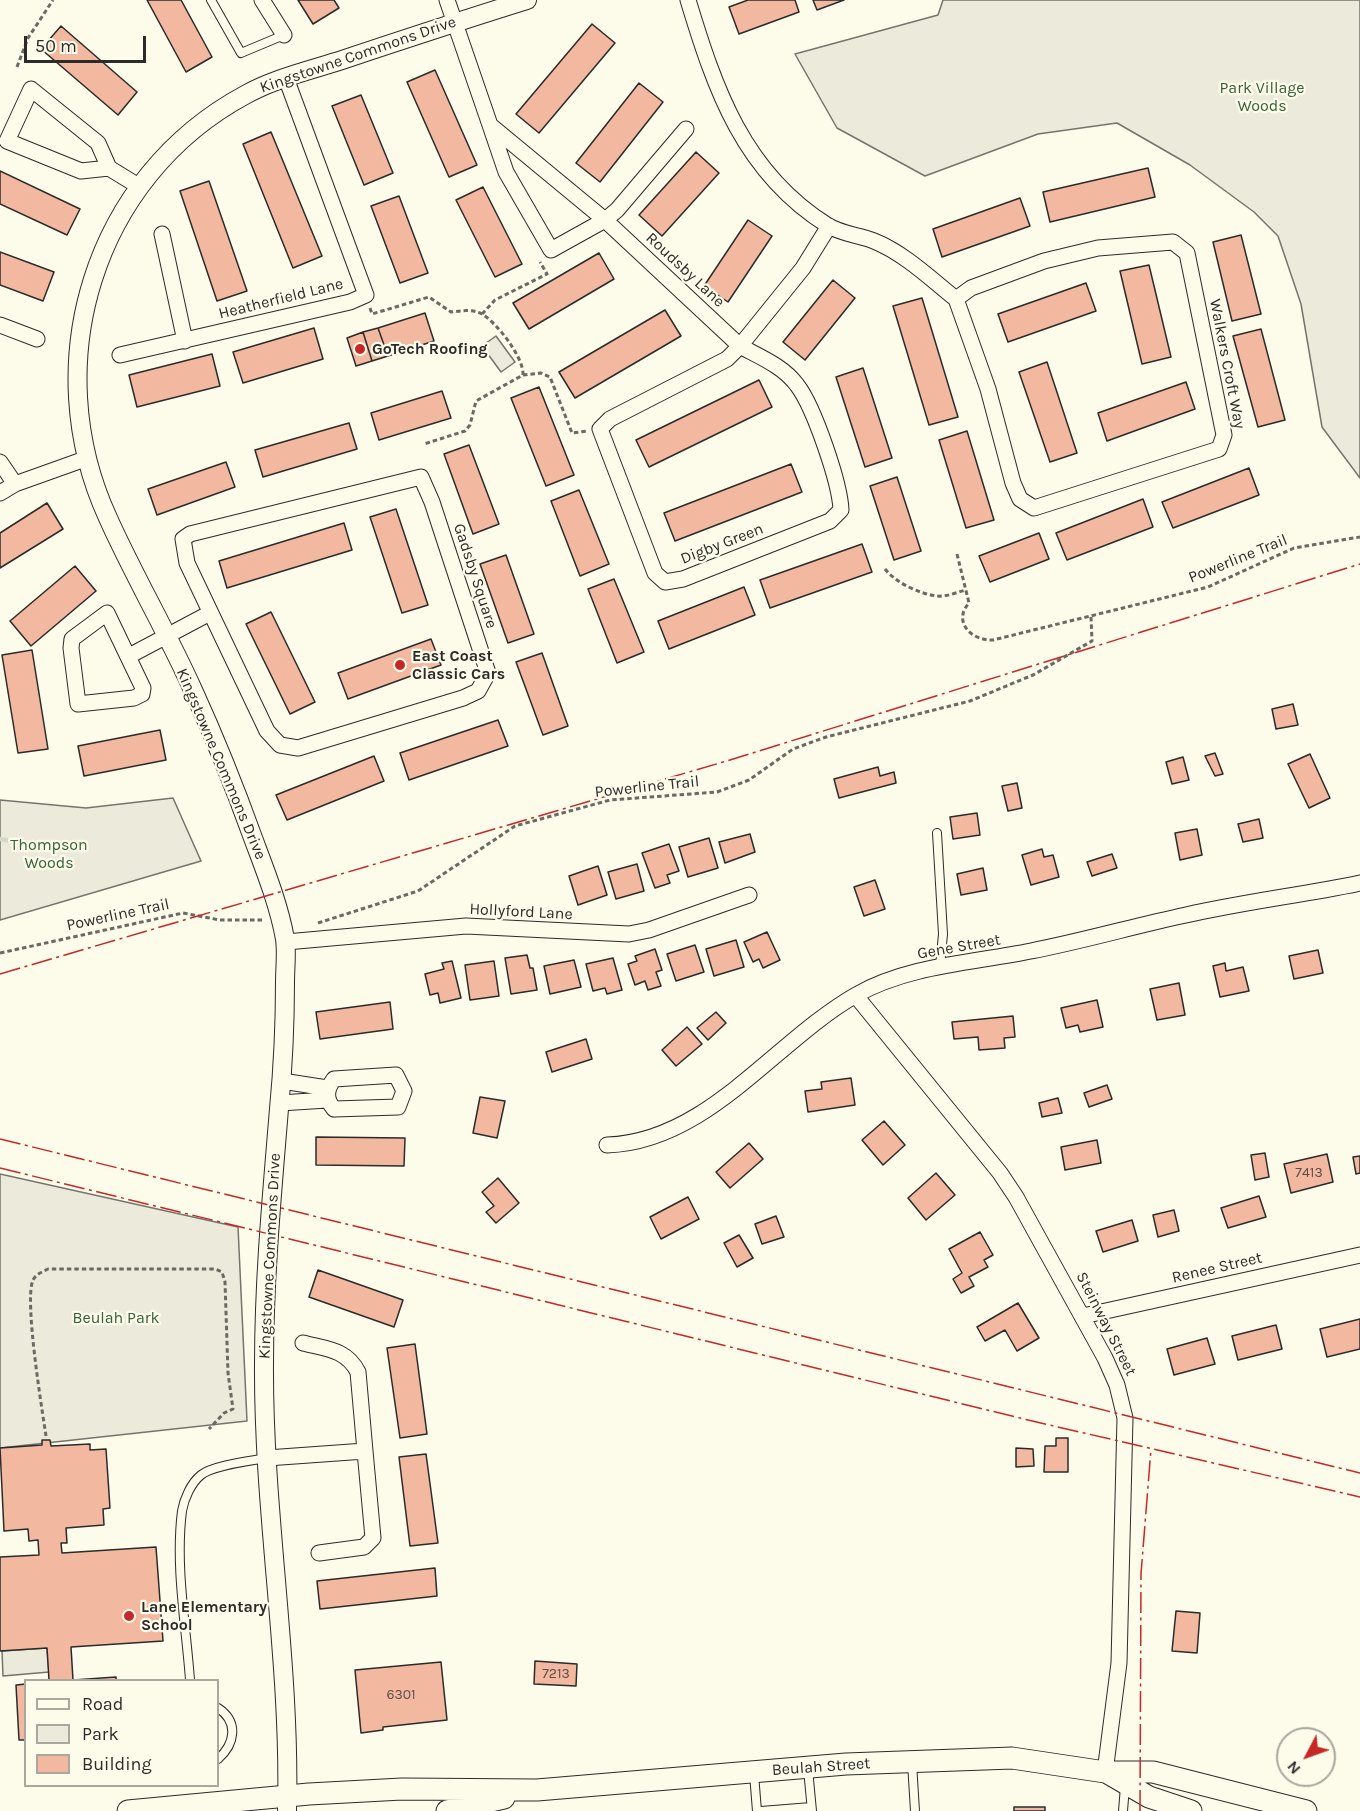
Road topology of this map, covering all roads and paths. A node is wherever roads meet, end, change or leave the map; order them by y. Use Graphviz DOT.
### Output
graph roads {
  1 [pos="53,0"];
  2 [pos="211,0"];
  3 [pos="262,0"];
  4 [pos="447,0"];
  5 [pos="527,0"];
  6 [pos="688,0"];
  7 [pos="453,23"];
  8 [pos="284,35"];
  9 [pos="17,67"];
  10 [pos="286,78"];
  11 [pos="490,125"];
  12 [pos="686,129"];
  13 [pos="109,168"];
  14 [pos="140,187"];
  15 [pos="605,220"];
  16 [pos="829,226"];
  17 [pos="162,234"];
  18 [pos="551,250"];
  19 [pos="366,295"];
  20 [pos="956,299"];
  21 [pos="482,314"];
  22 [pos="0,325"];
  23 [pos="38,339"];
  24 [pos="185,341"];
  25 [pos="740,346"];
  26 [pos="120,355"];
  27 [pos="523,375"];
  28 [pos="600,429"];
  29 [pos="424,444"];
  30 [pos="85,459"];
  31 [pos="0,462"];
  32 [pos="15,484"];
  33 [pos="0,493"];
  34 [pos="1360,537"];
  35 [pos="957,554"];
  36 [pos="885,569"];
  37 [pos="966,590"];
  38 [pos="210,613"];
  39 [pos="1090,617"];
  40 [pos="166,637"];
  41 [pos="129,656"];
  42 [pos="937,833"];
  43 [pos="1360,883"];
  44 [pos="749,895"];
  45 [pos="280,922"];
  46 [pos="314,924"];
  47 [pos="285,942"];
  48 [pos="0,953"];
  49 [pos="940,966"];
  50 [pos="856,996"];
  51 [pos="282,1081"];
  52 [pos="280,1103"];
  53 [pos="607,1145"];
  54 [pos="1360,1255"];
  55 [pos="1083,1316"];
  56 [pos="303,1343"];
  57 [pos="209,1429"];
  58 [pos="46,1436"];
  59 [pos="365,1451"];
  60 [pos="267,1458"];
  61 [pos="319,1553"];
  62 [pos="190,1679"];
  63 [pos="219,1709"];
  64 [pos="219,1758"];
  65 [pos="912,1761"];
  66 [pos="808,1767"];
  67 [pos="754,1772"];
  68 [pos="1105,1772"];
  69 [pos="1125,1783"];
  70 [pos="537,1790"];
  71 [pos="287,1803"];
  72 [pos="812,1809"];
  73 [pos="128,1811"];
  74 [pos="447,1811"];
  75 [pos="759,1811"];
  76 [pos="915,1811"];
  77 [pos="1123,1811"];
  78 [pos="1191,1811"];
  79 [pos="1306,1811"];
  1 -- 9 [label="path"];
  2 -- 8 [label="lane"];
  3 -- 8 [label="street"];
  4 -- 7 [label="street"];
  5 -- 7 [label="street, Kingstowne Commons Drive"];
  6 -- 16 [label="street"];
  7 -- 10 [label="street, Kingstowne Commons Drive"];
  7 -- 11 [label="street"];
  10 -- 14 [label="street, Kingstowne Commons Drive"];
  10 -- 19 [label="street, Heatherfield Lane"];
  11 -- 15 [label="street, Roudsby Lane"];
  11 -- 18 [label="street"];
  12 -- 15 [label="street"];
  13 -- 13 [label="street"];
  13 -- 14 [label="street"];
  14 -- 30 [label="street, Kingstowne Commons Drive"];
  15 -- 18 [label="street"];
  15 -- 25 [label="street, Roudsby Lane"];
  16 -- 20 [label="street"];
  16 -- 25 [label="street"];
  17 -- 24 [label="street"];
  18 -- 21 [label="path"];
  19 -- 21 [label="path"];
  19 -- 24 [label="street, Heatherfield Lane"];
  20 -- 20 [label="street, Walkers Croft Way"];
  21 -- 27 [label="path"];
  22 -- 23 [label="street"];
  24 -- 26 [label="street, Heatherfield Lane"];
  25 -- 28 [label="street"];
  25 -- 28 [label="street, Digby Green"];
  27 -- 28 [label="path"];
  27 -- 29 [label="path"];
  30 -- 32 [label="street"];
  30 -- 40 [label="street, Kingstowne Commons Drive"];
  31 -- 32 [label="street"];
  32 -- 33 [label="street"];
  34 -- 39 [label="path, Powerline Trail"];
  35 -- 37 [label="path"];
  36 -- 37 [label="path"];
  37 -- 39 [label="path, Powerline Trail"];
  38 -- 38 [label="street, Gadsby Square"];
  38 -- 40 [label="street"];
  39 -- 46 [label="path, Powerline Trail"];
  40 -- 41 [label="street"];
  40 -- 45 [label="street, Kingstowne Commons Drive"];
  41 -- 41 [label="street"];
  42 -- 49 [label="lane"];
  43 -- 49 [label="street, Gene Street"];
  44 -- 47 [label="street, Hollyford Lane"];
  45 -- 47 [label="street, Kingstowne Commons Drive"];
  45 -- 48 [label="path, Powerline Trail"];
  47 -- 51 [label="street, Kingstowne Commons Drive"];
  49 -- 50 [label="street, Gene Street"];
  50 -- 53 [label="street, Gene Street"];
  50 -- 55 [label="street, Steinway Street"];
  51 -- 52 [label="street, Kingstowne Commons Drive"];
  51 -- 52 [label="street"];
  52 -- 60 [label="street, Kingstowne Commons Drive"];
  54 -- 55 [label="street, Renee Street"];
  55 -- 68 [label="street, Steinway Street"];
  56 -- 59 [label="street"];
  57 -- 58 [label="path"];
  59 -- 60 [label="street"];
  59 -- 61 [label="street"];
  60 -- 62 [label="lane"];
  60 -- 71 [label="street, Kingstowne Commons Drive"];
  63 -- 64 [label="lane"];
  65 -- 66 [label="main road, Beulah Street"];
  65 -- 68 [label="main road, Beulah Street"];
  65 -- 76 [label="lane"];
  66 -- 67 [label="main road, Beulah Street"];
  66 -- 72 [label="lane"];
  67 -- 70 [label="main road, Beulah Street"];
  67 -- 75 [label="lane"];
  68 -- 69 [label="main road, Beulah Street"];
  68 -- 79 [label="main road, Beulah Street"];
  69 -- 77 [label="lane"];
  69 -- 78 [label="main road, Beulah Street"];
  70 -- 71 [label="main road, Beulah Street"];
  70 -- 74 [label="main road, Beulah Street"];
  71 -- 73 [label="main road, Beulah Street"];
  72 -- 75 [label="lane"];
}
